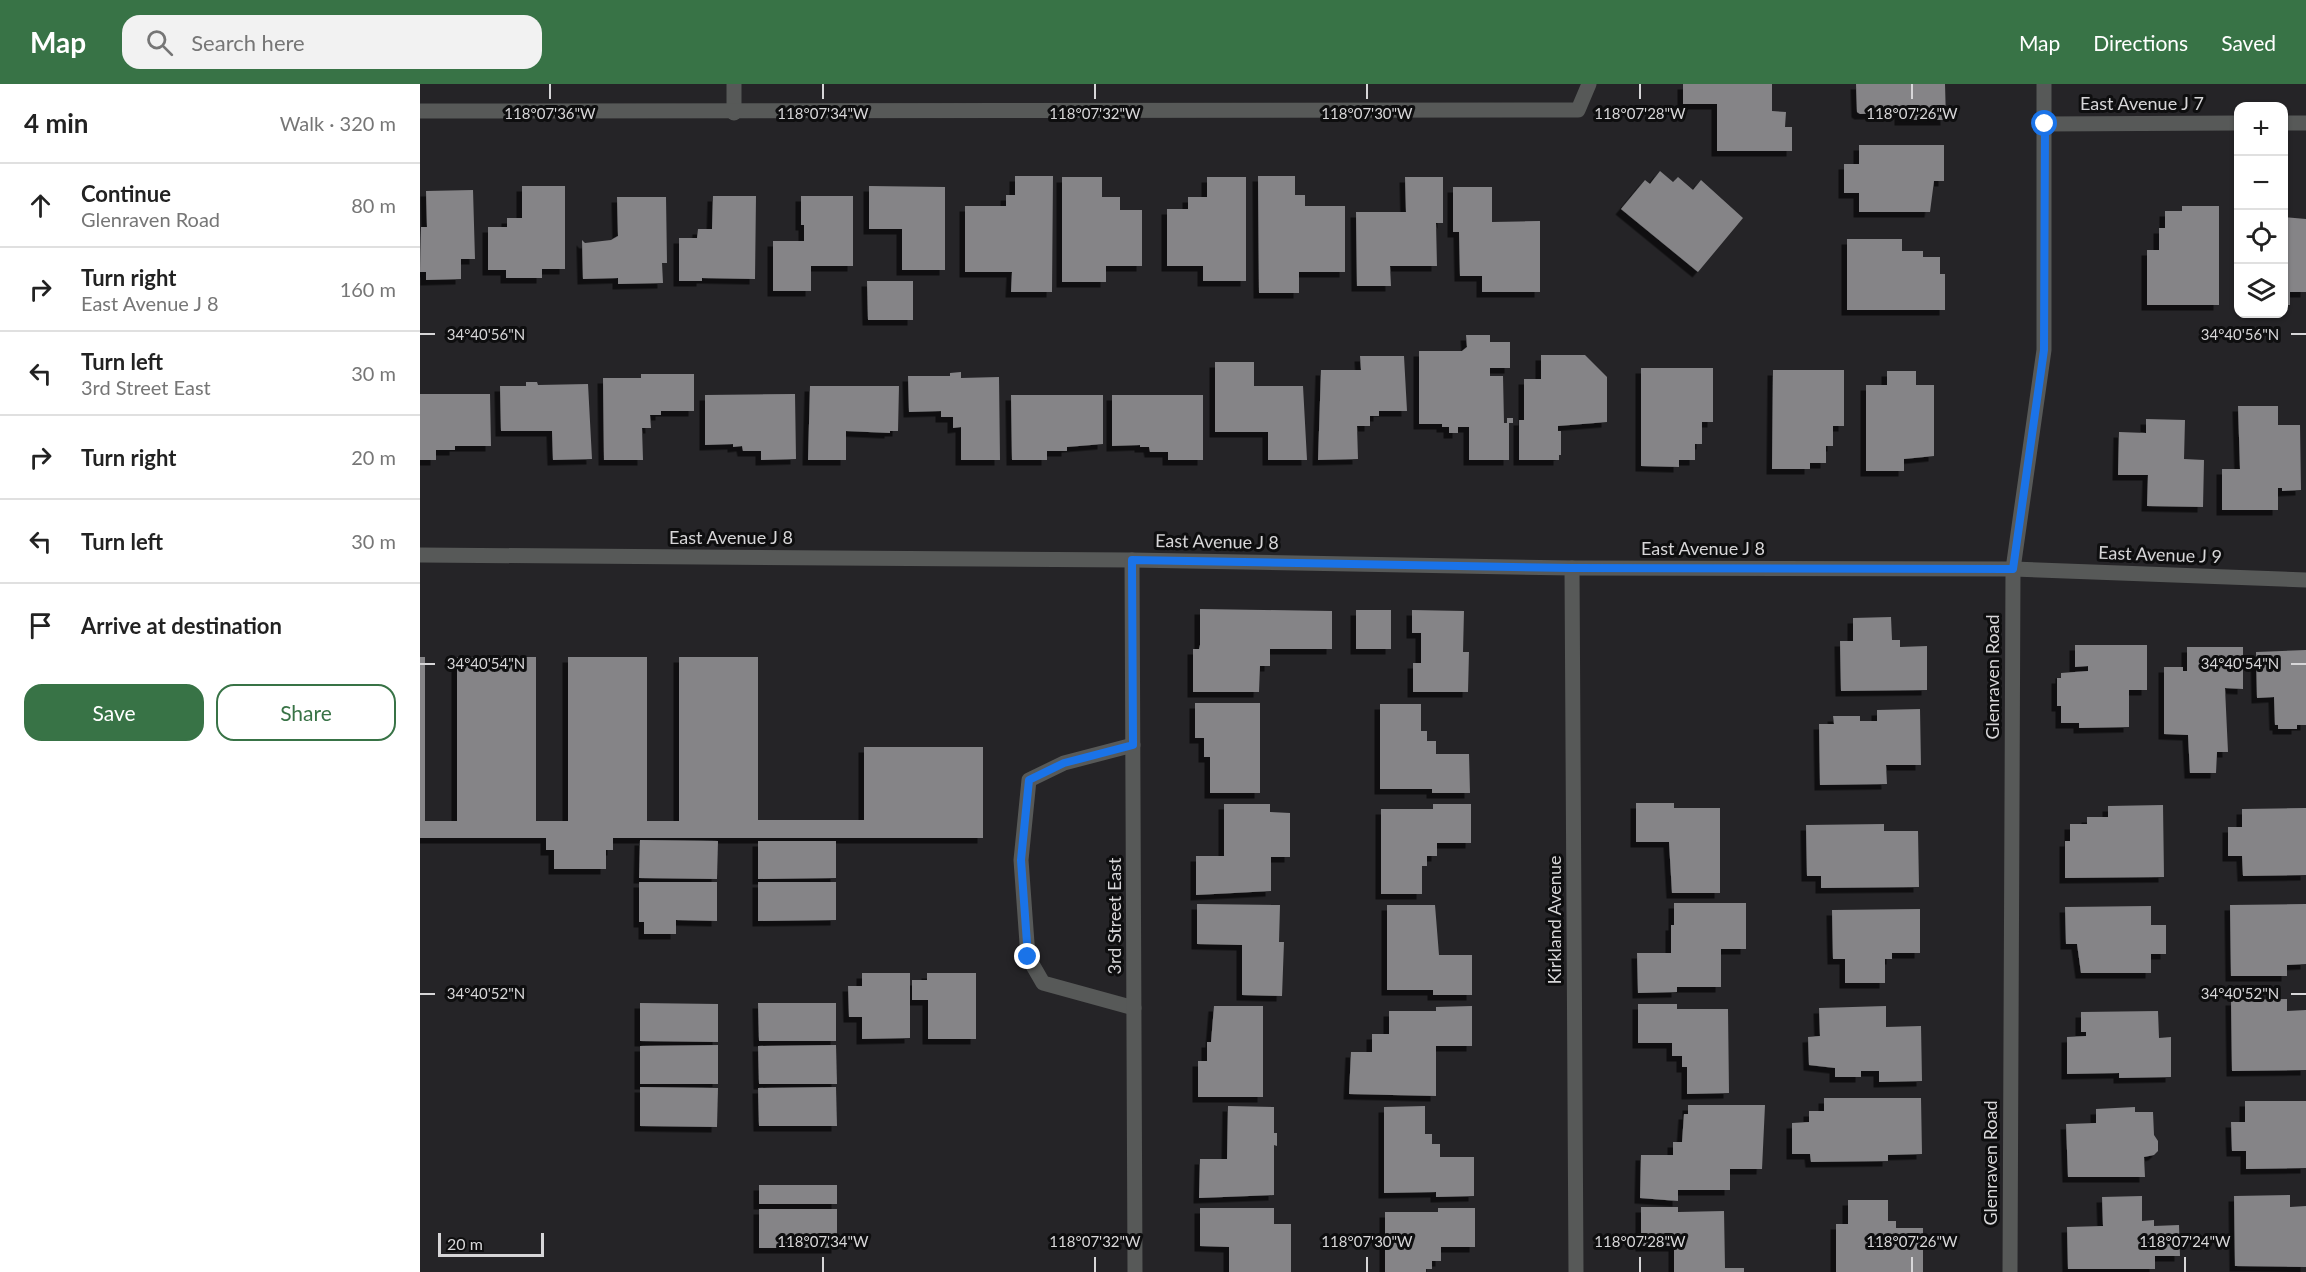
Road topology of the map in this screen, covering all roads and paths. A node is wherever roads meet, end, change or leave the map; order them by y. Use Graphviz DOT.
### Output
graph roads {
  1 [pos="734,84"];
  2 [pos="1589,84"];
  3 [pos="2044,84"];
  4 [pos="420,111"];
  5 [pos="734,113"];
  6 [pos="2234,123"];
  7 [pos="2288,123"];
  8 [pos="2306,123"];
  9 [pos="2045,124"];
  10 [pos="420,555"];
  11 [pos="1132,560"];
  12 [pos="1572,568"];
  13 [pos="2013,569"];
  14 [pos="2306,580"];
  15 [pos="1133,745"];
  16 [pos="1134,1008"];
  17 [pos="1136,1272"];
  18 [pos="1576,1272"];
  19 [pos="2010,1272"];
  1 -- 5 [label="street"];
  2 -- 5 [label="street"];
  3 -- 9 [label="street, Glenraven Road"];
  4 -- 5 [label="street"];
  6 -- 9 [label="street, East Avenue J 7"];
  7 -- 8 [label="street"];
  9 -- 13 [label="street, Glenraven Road"];
  10 -- 11 [label="street, East Avenue J 8"];
  11 -- 12 [label="street, East Avenue J 8"];
  11 -- 15 [label="street, 3rd Street East"];
  12 -- 13 [label="street, East Avenue J 8"];
  12 -- 18 [label="street, Kirkland Avenue"];
  13 -- 14 [label="street, East Avenue J 9"];
  13 -- 19 [label="street, Glenraven Road"];
  15 -- 16 [label="street, 3rd Street East"];
  15 -- 16 [label="street"];
  16 -- 17 [label="street, 3rd Street East"];
}
